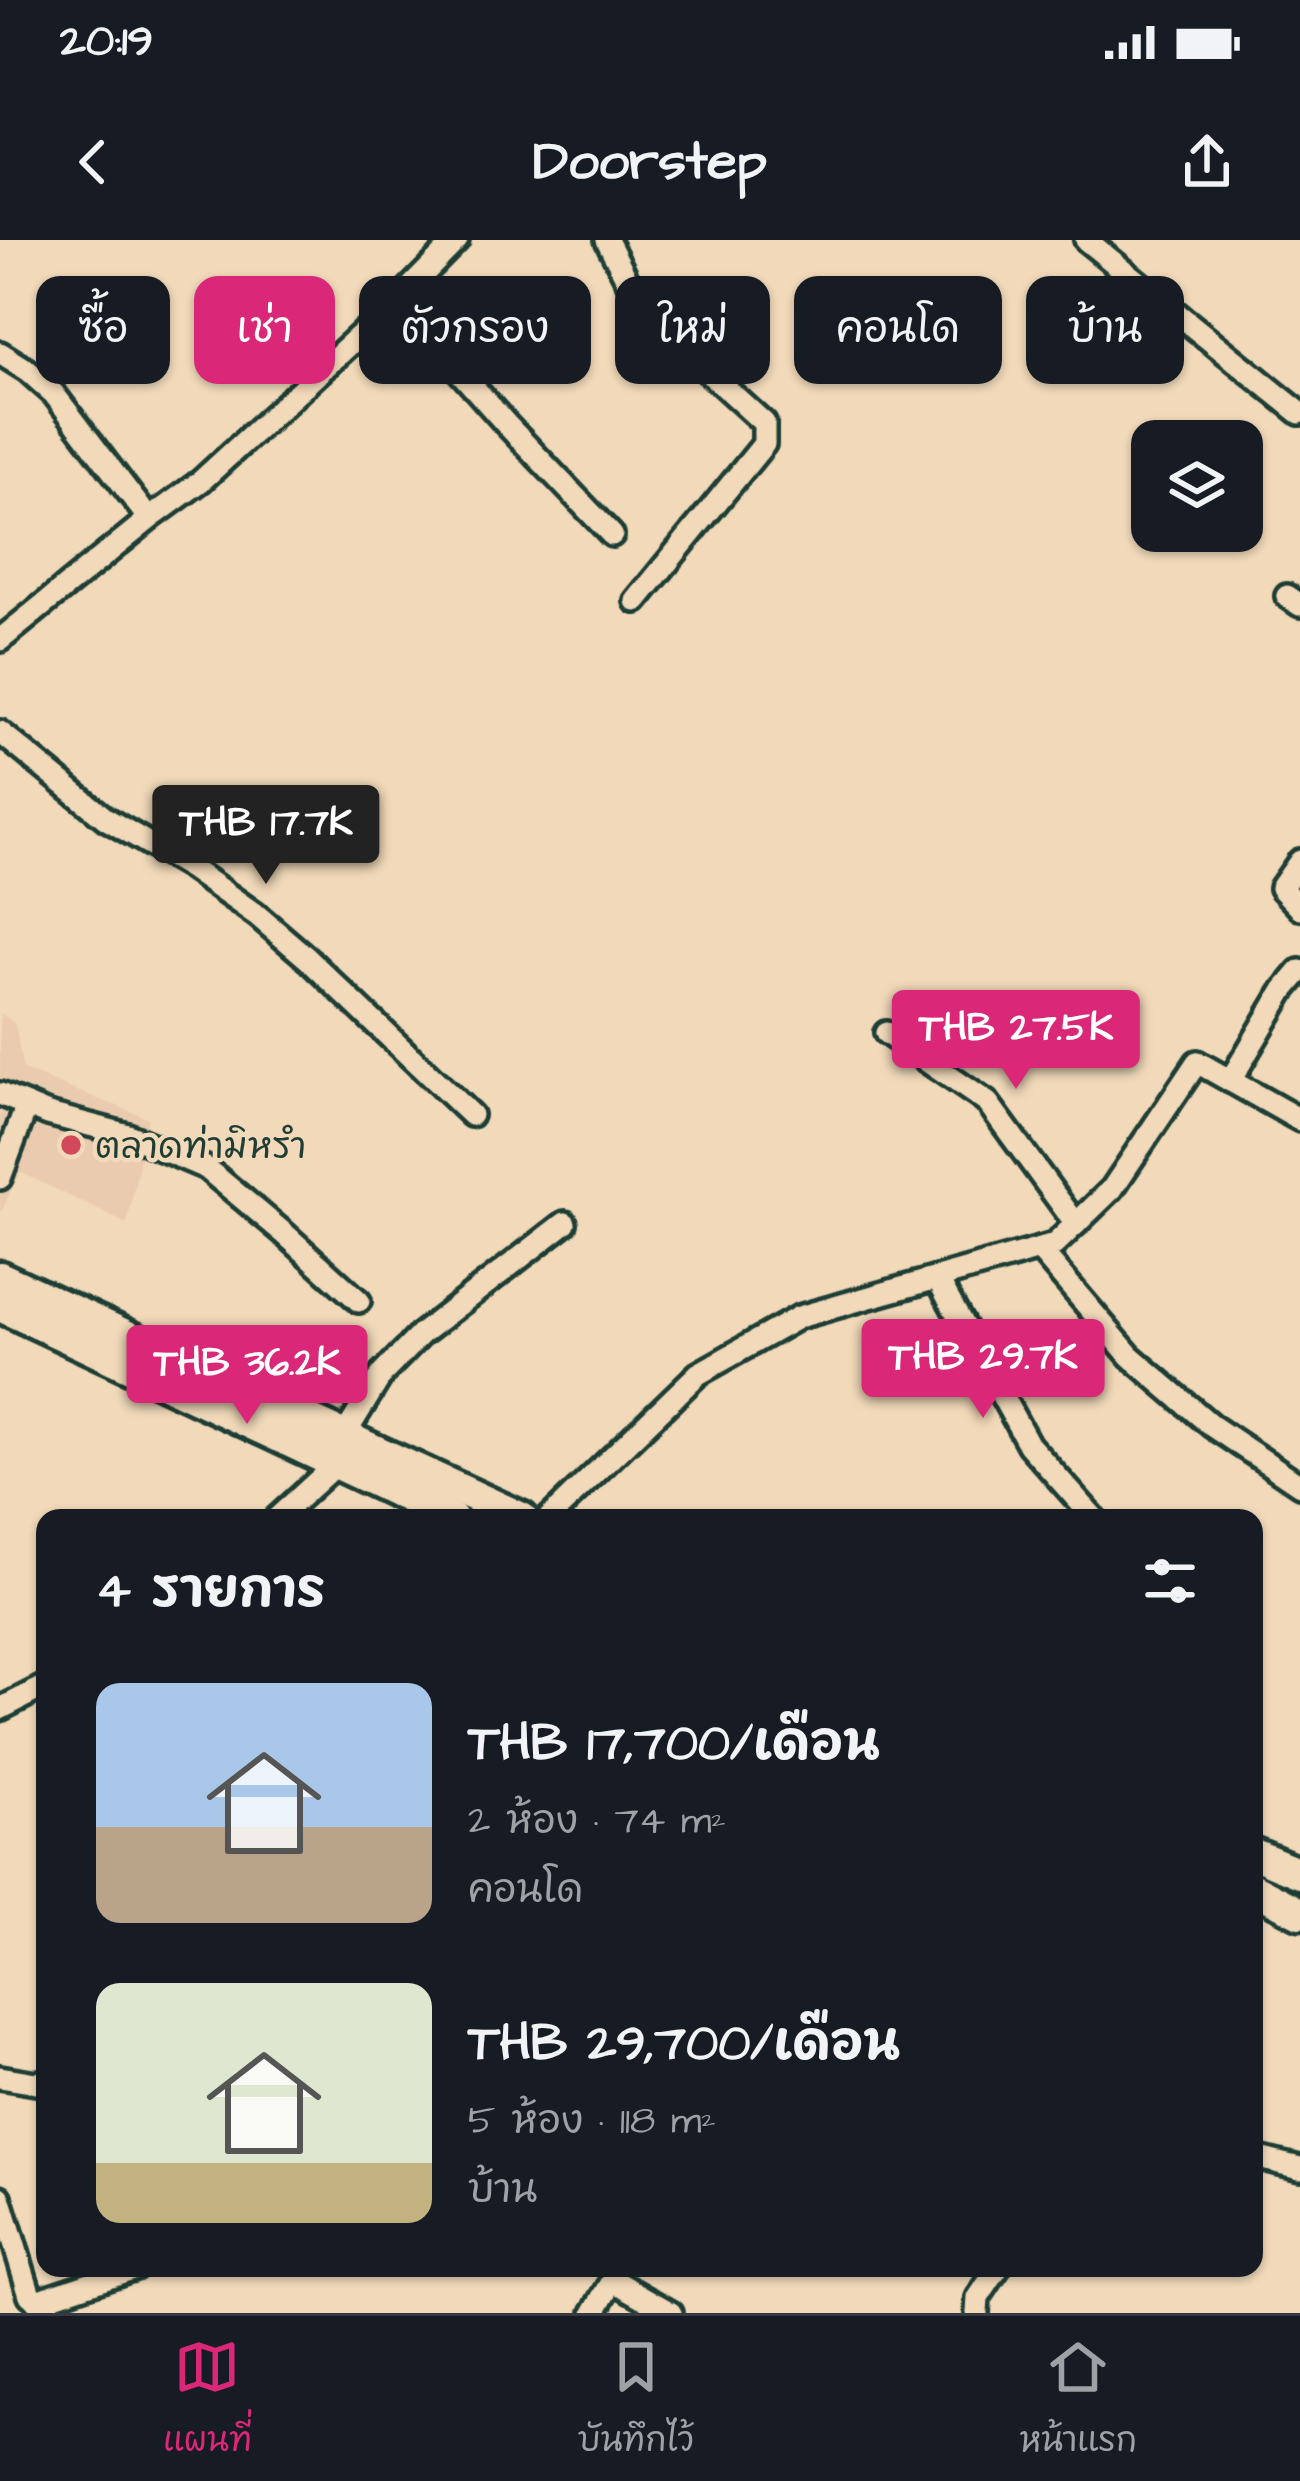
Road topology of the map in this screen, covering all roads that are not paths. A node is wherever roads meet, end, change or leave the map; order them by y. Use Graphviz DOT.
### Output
graph roads {
  1 [pos="457,240"];
  2 [pos="607,240"];
  3 [pos="1085,240"];
  4 [pos="422,276"];
  5 [pos="359,336"];
  6 [pos="0,353"];
  7 [pos="471,384"];
  8 [pos="1300,413"];
  9 [pos="149,519"];
  10 [pos="612,535"];
  11 [pos="636,601"];
  12 [pos="0,640"];
  13 [pos="0,733"];
  14 [pos="1300,860"];
  15 [pos="1300,908"];
  16 [pos="1300,970"];
  17 [pos="886,1033"];
  18 [pos="1230,1081"];
  19 [pos="0,1094"];
  20 [pos="28,1106"];
  21 [pos="471,1115"];
  22 [pos="1300,1120"];
  23 [pos="0,1178"];
  24 [pos="565,1223"];
  25 [pos="1076,1224"];
  26 [pos="1039,1249"];
  27 [pos="0,1276"];
  28 [pos="937,1278"];
  29 [pos="359,1300"];
  30 [pos="0,1306"];
  31 [pos="339,1450"];
  32 [pos="1300,1486"];
  33 [pos="285,1509"];
  34 [pos="437,1509"];
  35 [pos="498,1509"];
  36 [pos="558,1509"];
  37 [pos="1086,1509"];
  38 [pos="36,1691"];
  39 [pos="0,1709"];
  40 [pos="1263,1858"];
  41 [pos="1300,1873"];
  42 [pos="1263,1894"];
  43 [pos="1300,1913"];
  44 [pos="0,2077"];
  45 [pos="36,2083"];
  46 [pos="1263,2159"];
  47 [pos="1300,2168"];
  48 [pos="0,2197"];
  49 [pos="113,2277"];
  50 [pos="612,2277"];
  51 [pos="618,2277"];
  52 [pos="992,2277"];
  53 [pos="44,2307"];
  54 [pos="594,2313"];
  55 [pos="670,2313"];
  56 [pos="976,2313"];
  1 -- 4 [label="street"];
  2 -- 11 [label="street"];
  3 -- 8 [label="street"];
  5 -- 9 [label="street"];
  6 -- 9 [label="street"];
  7 -- 10 [label="street"];
  9 -- 12 [label="street"];
  13 -- 21 [label="street"];
  14 -- 15 [label="street"];
  16 -- 18 [label="street"];
  17 -- 25 [label="street"];
  18 -- 22 [label="street"];
  18 -- 25 [label="street"];
  19 -- 20 [label="street"];
  20 -- 23 [label="street"];
  20 -- 29 [label="street"];
  24 -- 31 [label="street"];
  25 -- 26 [label="street"];
  26 -- 28 [label="street"];
  26 -- 32 [label="street"];
  27 -- 31 [label="main road"];
  28 -- 36 [label="street"];
  28 -- 37 [label="street"];
  30 -- 31 [label="main road"];
  31 -- 33 [label="street"];
  31 -- 34 [label="main road"];
  31 -- 35 [label="main road"];
  38 -- 39 [label="street"];
  40 -- 41 [label="main road"];
  42 -- 43 [label="main road"];
  44 -- 45 [label="street"];
  46 -- 47 [label="street"];
  48 -- 53 [label="street"];
  49 -- 53 [label="street"];
  50 -- 54 [label="street"];
  51 -- 55 [label="street"];
  52 -- 56 [label="street"];
}
